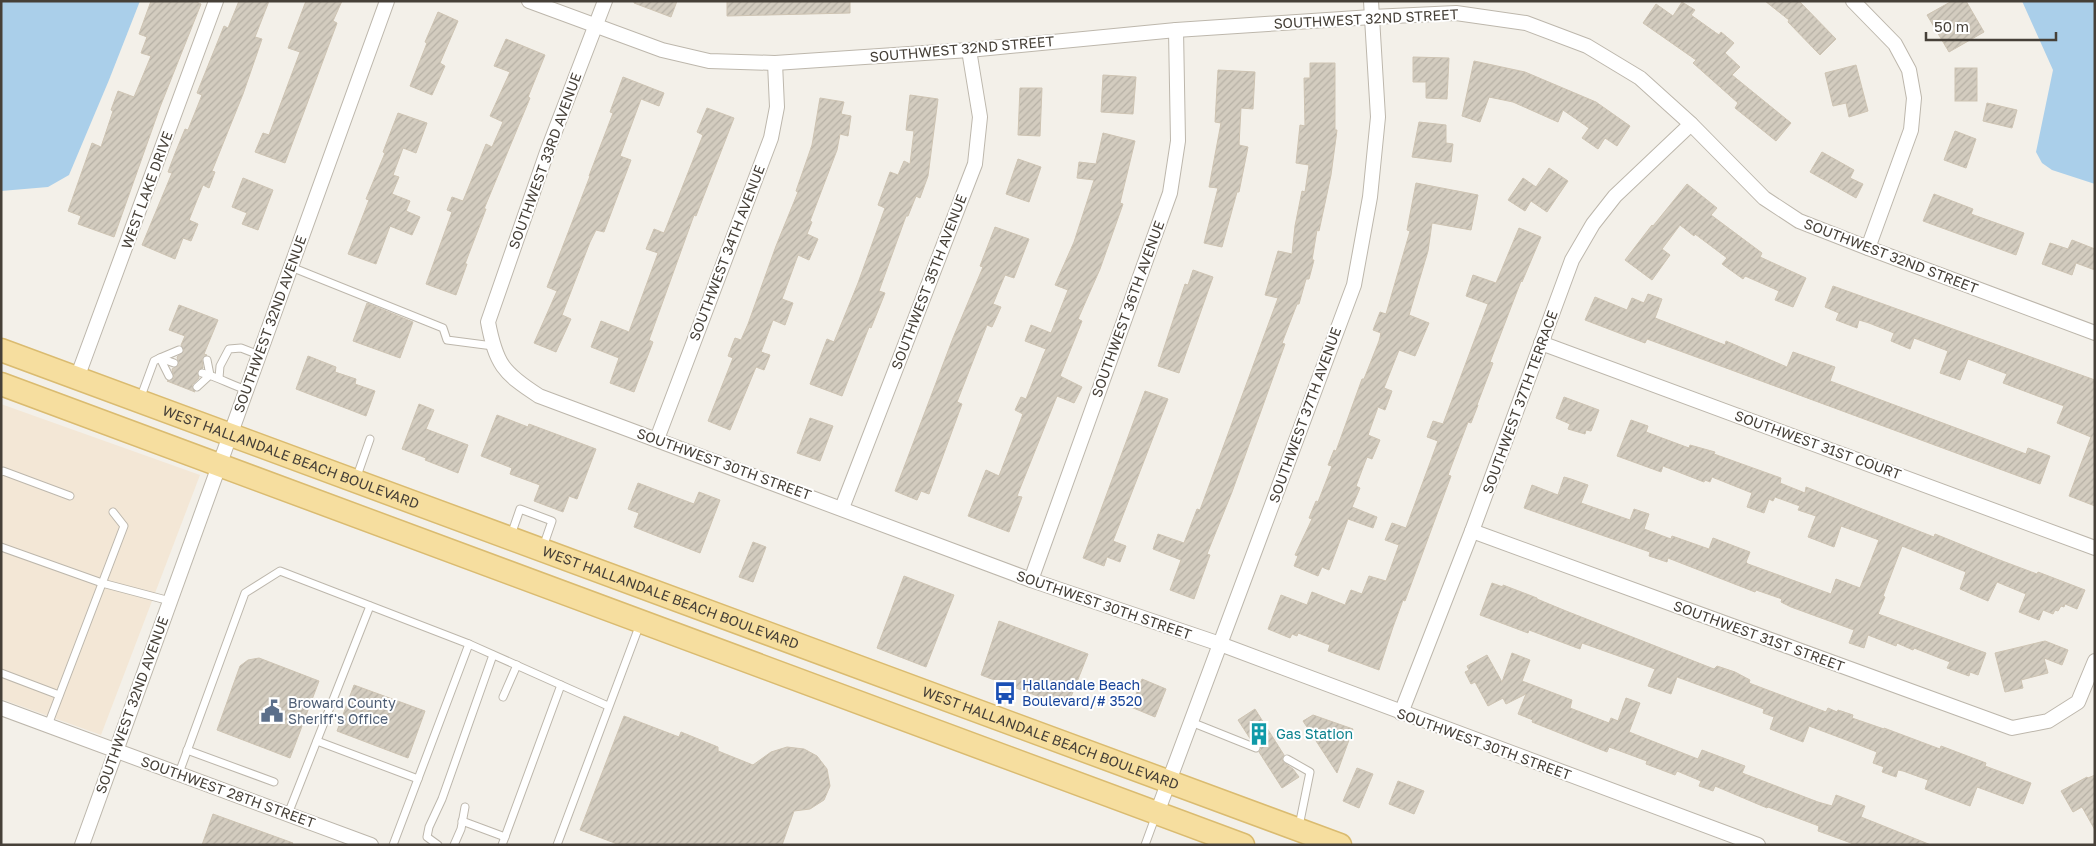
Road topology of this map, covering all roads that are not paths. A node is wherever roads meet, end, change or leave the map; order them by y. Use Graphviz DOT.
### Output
graph roads {
  1 [pos="216,1"];
  2 [pos="388,1"];
  3 [pos="529,1"];
  4 [pos="606,1"];
  5 [pos="1370,1"];
  6 [pos="1852,1"];
  7 [pos="1372,17"];
  8 [pos="596,25"];
  9 [pos="1176,30"];
  10 [pos="969,50"];
  11 [pos="775,63"];
  12 [pos="1692,124"];
  13 [pos="1868,248"];
  14 [pos="291,267"];
  15 [pos="488,322"];
  16 [pos="2095,333"];
  17 [pos="1541,343"];
  18 [pos="493,346"];
  19 [pos="1,350"];
  20 [pos="179,350"];
  21 [pos="259,355"];
  22 [pos="160,358"];
  23 [pos="208,360"];
  24 [pos="174,363"];
  25 [pos="202,373"];
  26 [pos="210,375"];
  27 [pos="169,376"];
  28 [pos="77,378"];
  29 [pos="219,378"];
  30 [pos="1,384"];
  31 [pos="197,386"];
  32 [pos="247,390"];
  33 [pos="139,400"];
  34 [pos="231,434"];
  35 [pos="370,439"];
  36 [pos="657,439"];
  37 [pos="219,465"];
  38 [pos="1,472"];
  39 [pos="356,480"];
  40 [pos="70,496"];
  41 [pos="842,508"];
  42 [pos="113,512"];
  43 [pos="1472,531"];
  44 [pos="510,538"];
  45 [pos="1,547"];
  46 [pos="2095,548"];
  47 [pos="542,549"];
  48 [pos="467,557"];
  49 [pos="1031,580"];
  50 [pos="102,583"];
  51 [pos="650,589"];
  52 [pos="170,601"];
  53 [pos="370,606"];
  54 [pos="641,622"];
  55 [pos="469,644"];
  56 [pos="1220,644"];
  57 [pos="493,655"];
  58 [pos="836,658"];
  59 [pos="2095,661"];
  60 [pos="517,665"];
  61 [pos="1,673"];
  62 [pos="561,685"];
  63 [pos="59,695"];
  64 [pos="503,697"];
  65 [pos="608,706"];
  66 [pos="1,708"];
  67 [pos="1401,713"];
  68 [pos="1191,722"];
  69 [pos="48,725"];
  70 [pos="317,741"];
  71 [pos="1256,748"];
  72 [pos="116,750"];
  73 [pos="187,750"];
  74 [pos="1287,759"];
  75 [pos="178,773"];
  76 [pos="418,779"];
  77 [pos="1169,781"];
  78 [pos="274,782"];
  79 [pos="465,807"];
  80 [pos="1157,813"];
  81 [pos="288,814"];
  82 [pos="462,821"];
  83 [pos="1298,829"];
  84 [pos="505,837"];
  85 [pos="82,845"];
  86 [pos="371,845"];
  87 [pos="393,845"];
  88 [pos="438,845"];
  89 [pos="454,845"];
  90 [pos="502,845"];
  91 [pos="556,845"];
  92 [pos="1145,845"];
  93 [pos="1243,845"];
  94 [pos="1340,845"];
  95 [pos="1758,845"];
  1 -- 28 [label="street, WEST LAKE DRIVE"];
  2 -- 14 [label="street, SOUTHWEST 32ND AVENUE"];
  3 -- 8 [label="street, SOUTHWEST 32ND STREET"];
  4 -- 8 [label="street, SOUTHWEST 33RD AVENUE"];
  5 -- 7 [label="street, SOUTHWEST 37TH AVENUE"];
  6 -- 13 [label="street"];
  7 -- 9 [label="street, SOUTHWEST 32ND STREET"];
  7 -- 12 [label="street, SOUTHWEST 32ND STREET"];
  7 -- 56 [label="street, SOUTHWEST 37TH AVENUE"];
  8 -- 11 [label="street, SOUTHWEST 32ND STREET"];
  8 -- 15 [label="street, SOUTHWEST 33RD AVENUE"];
  9 -- 10 [label="street, SOUTHWEST 32ND STREET"];
  9 -- 49 [label="street, SOUTHWEST 36TH AVENUE"];
  10 -- 11 [label="street, SOUTHWEST 32ND STREET"];
  10 -- 41 [label="street, SOUTHWEST 35TH AVENUE"];
  11 -- 36 [label="street, SOUTHWEST 34TH AVENUE"];
  12 -- 13 [label="street, SOUTHWEST 32ND STREET"];
  12 -- 17 [label="street, SOUTHWEST 37TH TERRACE"];
  13 -- 16 [label="street, SOUTHWEST 32ND STREET"];
  14 -- 18 [label="lane"];
  14 -- 21 [label="street, SOUTHWEST 32ND AVENUE"];
  15 -- 18 [label="street, SOUTHWEST 30TH STREET"];
  17 -- 43 [label="street, SOUTHWEST 37TH TERRACE"];
  17 -- 46 [label="street, SOUTHWEST 31ST COURT"];
  18 -- 36 [label="street, SOUTHWEST 30TH STREET"];
  19 -- 28 [label="main road, WEST HALLANDALE BEACH BOULEVARD"];
  20 -- 22 [label="lane"];
  21 -- 29 [label="lane"];
  21 -- 32 [label="street, SOUTHWEST 32ND AVENUE"];
  22 -- 24 [label="lane"];
  22 -- 27 [label="lane"];
  22 -- 33 [label="lane"];
  23 -- 26 [label="lane"];
  25 -- 26 [label="lane"];
  26 -- 29 [label="lane"];
  26 -- 31 [label="lane"];
  28 -- 33 [label="main road, WEST HALLANDALE BEACH BOULEVARD"];
  29 -- 32 [label="lane"];
  30 -- 37 [label="main road"];
  32 -- 34 [label="street, SOUTHWEST 32ND AVENUE"];
  33 -- 34 [label="main road, WEST HALLANDALE BEACH BOULEVARD"];
  34 -- 37 [label="street, SOUTHWEST 32ND AVENUE"];
  34 -- 39 [label="main road, WEST HALLANDALE BEACH BOULEVARD"];
  35 -- 39 [label="lane"];
  36 -- 41 [label="street, SOUTHWEST 30TH STREET"];
  37 -- 48 [label="main road"];
  37 -- 52 [label="street, SOUTHWEST 32ND AVENUE"];
  38 -- 40 [label="lane"];
  39 -- 44 [label="main road, WEST HALLANDALE BEACH BOULEVARD"];
  41 -- 49 [label="street, SOUTHWEST 30TH STREET"];
  42 -- 50 [label="lane"];
  43 -- 59 [label="street, SOUTHWEST 31ST STREET"];
  43 -- 67 [label="street, SOUTHWEST 37TH TERRACE"];
  44 -- 47 [label="main road, WEST HALLANDALE BEACH BOULEVARD"];
  44 -- 47 [label="lane"];
  45 -- 50 [label="lane"];
  47 -- 51 [label="main road, WEST HALLANDALE BEACH BOULEVARD"];
  48 -- 51 [label="main road"];
  48 -- 54 [label="main road"];
  49 -- 56 [label="street, SOUTHWEST 30TH STREET"];
  50 -- 52 [label="lane"];
  50 -- 63 [label="lane"];
  51 -- 58 [label="main road, WEST HALLANDALE BEACH BOULEVARD"];
  52 -- 72 [label="street, SOUTHWEST 32ND AVENUE"];
  53 -- 55 [label="lane"];
  53 -- 70 [label="lane"];
  53 -- 73 [label="lane"];
  54 -- 58 [label="main road"];
  54 -- 65 [label="lane"];
  54 -- 80 [label="main road"];
  55 -- 57 [label="lane"];
  55 -- 76 [label="lane"];
  56 -- 67 [label="street, SOUTHWEST 30TH STREET"];
  56 -- 68 [label="street, SOUTHWEST 37TH AVENUE"];
  57 -- 60 [label="lane"];
  57 -- 88 [label="lane"];
  58 -- 77 [label="main road, WEST HALLANDALE BEACH BOULEVARD"];
  60 -- 62 [label="lane"];
  60 -- 64 [label="lane"];
  61 -- 63 [label="lane"];
  62 -- 65 [label="lane"];
  62 -- 84 [label="lane"];
  63 -- 69 [label="lane"];
  65 -- 91 [label="lane"];
  66 -- 69 [label="street, SOUTHWEST 28TH STREET"];
  67 -- 95 [label="street, SOUTHWEST 30TH STREET"];
  68 -- 71 [label="lane"];
  68 -- 77 [label="street, SOUTHWEST 37TH AVENUE"];
  69 -- 72 [label="street, SOUTHWEST 28TH STREET"];
  70 -- 76 [label="lane"];
  70 -- 81 [label="lane"];
  72 -- 75 [label="street, SOUTHWEST 28TH STREET"];
  72 -- 85 [label="street, SOUTHWEST 32ND AVENUE"];
  73 -- 75 [label="lane"];
  73 -- 78 [label="lane"];
  74 -- 83 [label="lane"];
  75 -- 81 [label="street, SOUTHWEST 28TH STREET"];
  76 -- 87 [label="lane"];
  77 -- 80 [label="street, SOUTHWEST 37TH AVENUE"];
  77 -- 83 [label="main road, WEST HALLANDALE BEACH BOULEVARD"];
  79 -- 82 [label="lane"];
  80 -- 92 [label="lane"];
  80 -- 93 [label="main road"];
  81 -- 86 [label="street, SOUTHWEST 28TH STREET"];
  82 -- 84 [label="lane"];
  82 -- 89 [label="lane"];
  83 -- 94 [label="main road, WEST HALLANDALE BEACH BOULEVARD"];
  84 -- 90 [label="lane"];
}
